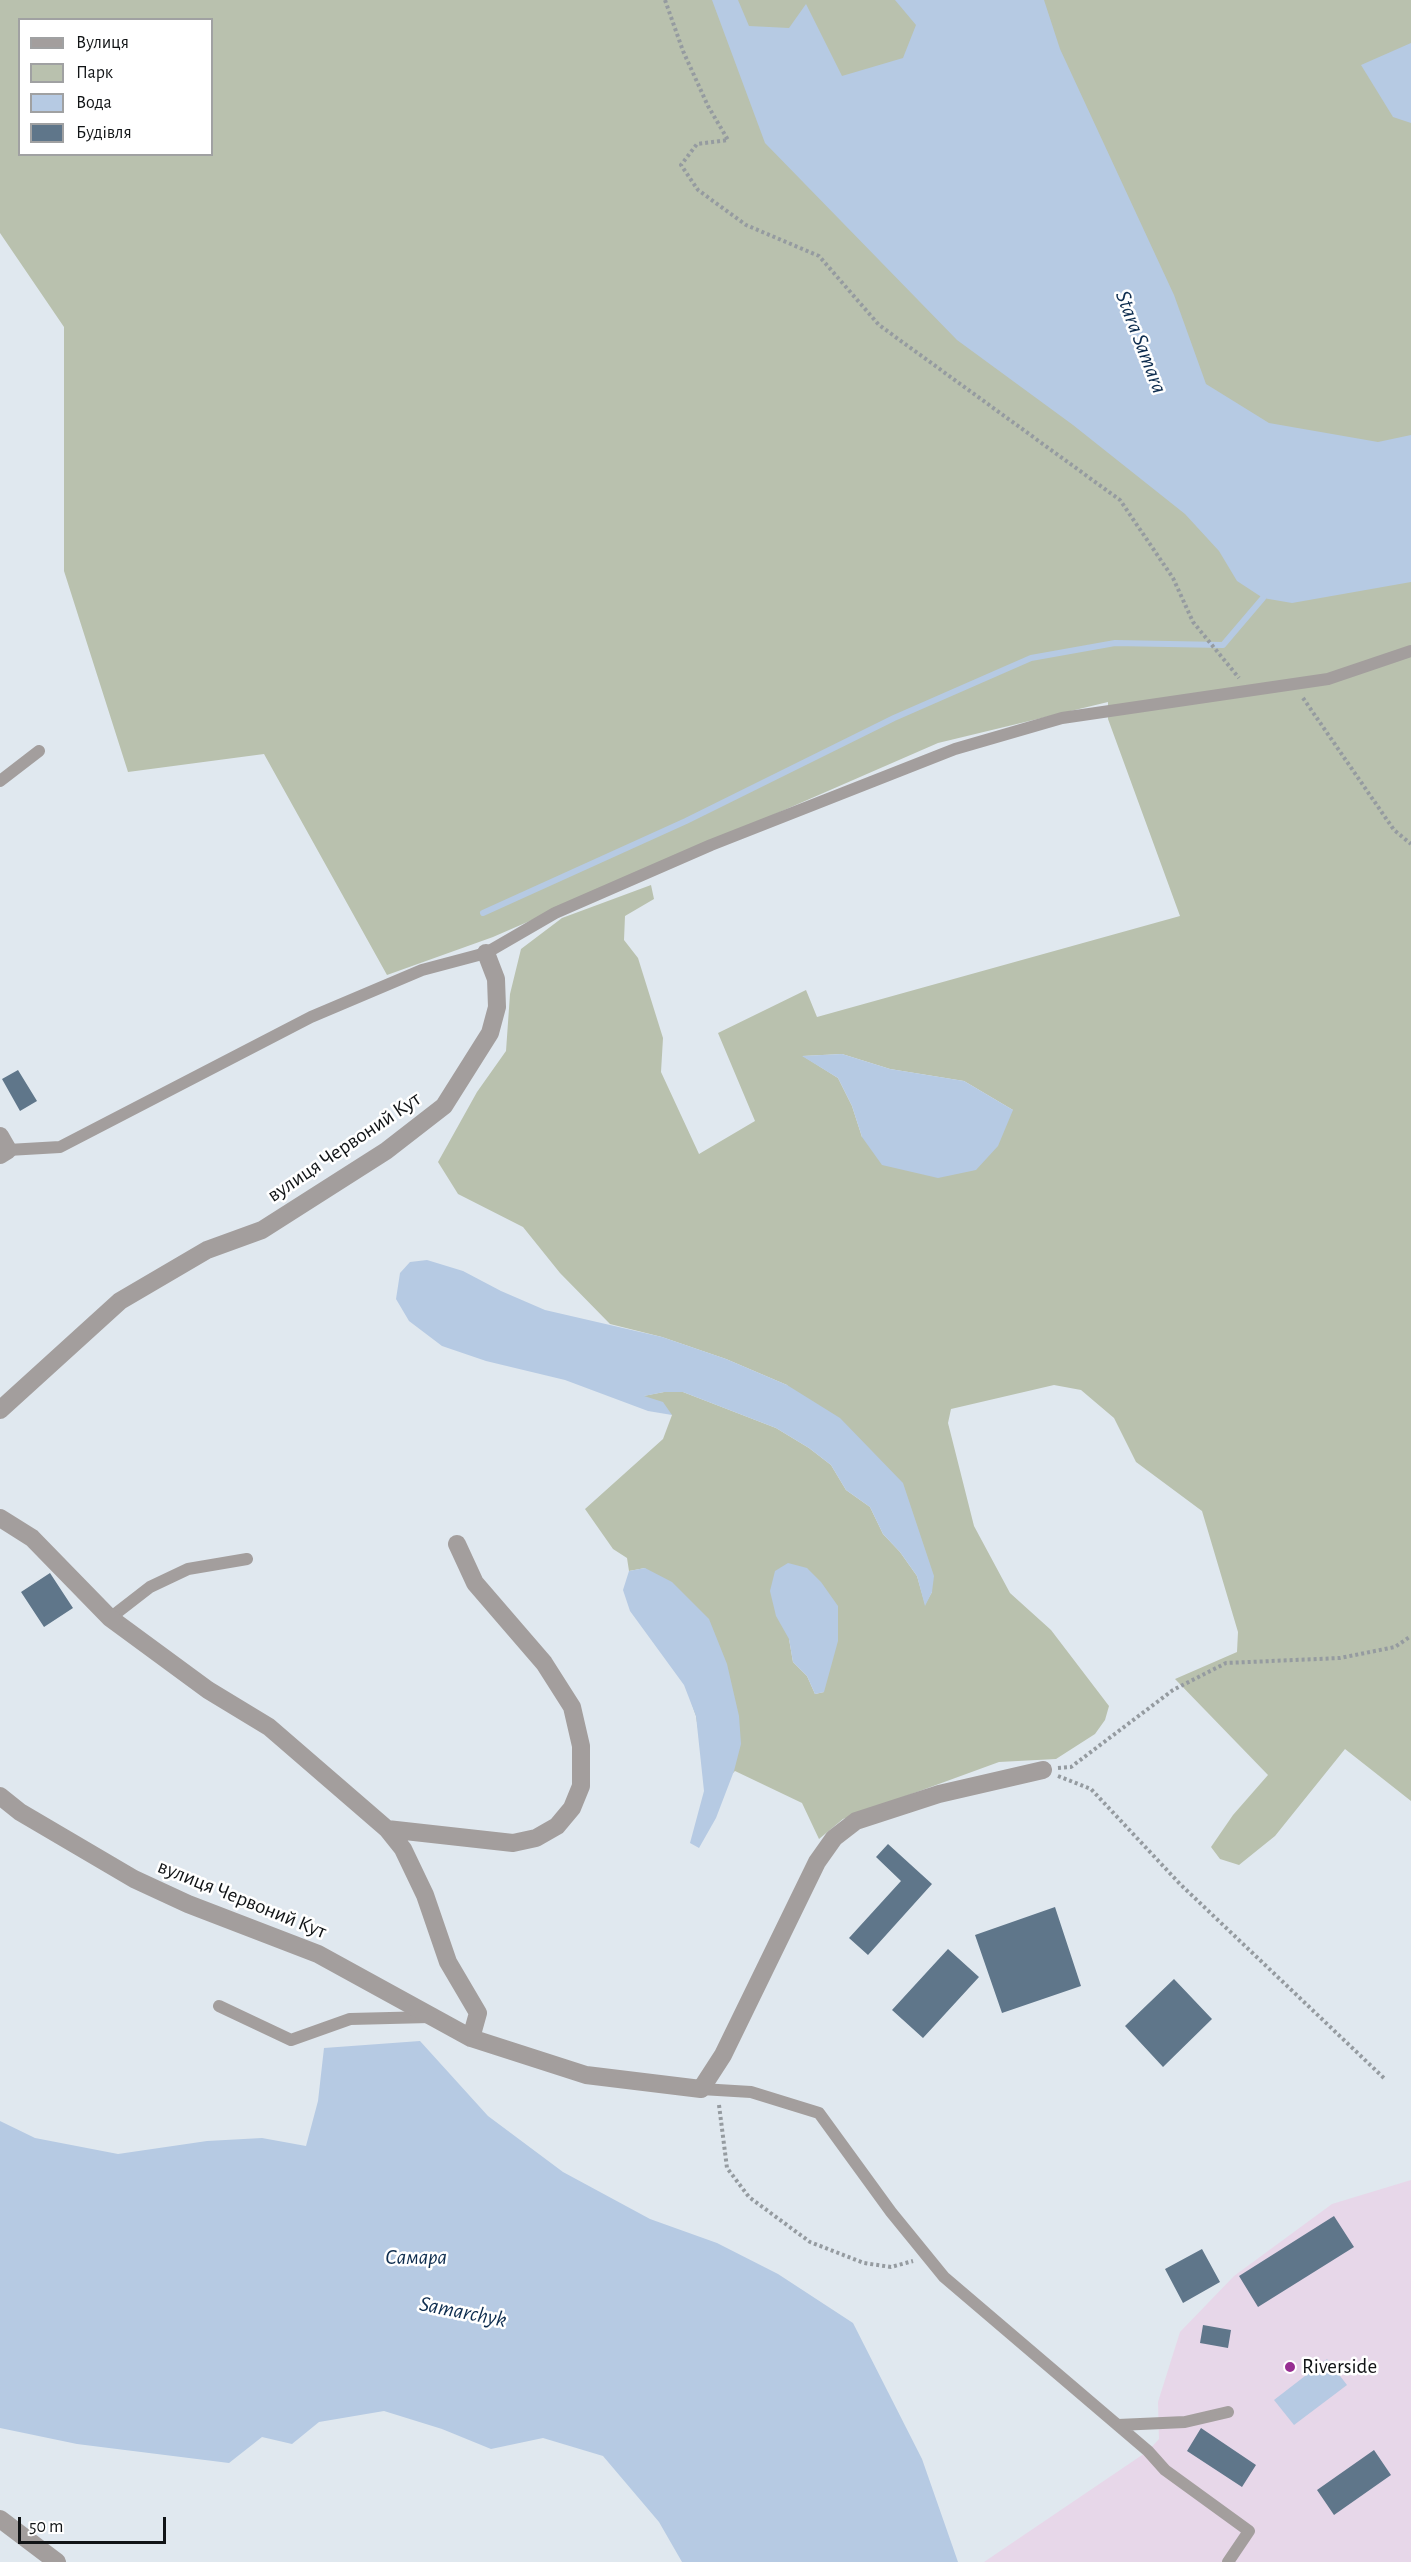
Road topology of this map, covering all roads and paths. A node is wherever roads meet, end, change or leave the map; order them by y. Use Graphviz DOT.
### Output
graph roads {
  1 [pos="665,0"];
  2 [pos="1411,651"];
  3 [pos="1293,684"];
  4 [pos="1249,690"];
  5 [pos="39,751"];
  6 [pos="0,782"];
  7 [pos="1411,844"];
  8 [pos="486,953"];
  9 [pos="3,1147"];
  10 [pos="0,1410"];
  11 [pos="0,1518"];
  12 [pos="457,1544"];
  13 [pos="247,1559"];
  14 [pos="110,1618"];
  15 [pos="1411,1636"];
  16 [pos="1043,1770"];
  17 [pos="0,1796"];
  18 [pos="387,1829"];
  19 [pos="219,2006"];
  20 [pos="432,2016"];
  21 [pos="471,2037"];
  22 [pos="1386,2080"];
  23 [pos="710,2089"];
  24 [pos="928,2258"];
  25 [pos="1228,2412"];
  26 [pos="1118,2426"];
  27 [pos="0,2519"];
  28 [pos="57,2562"];
  29 [pos="1228,2562"];
  1 -- 4 [label="path"];
  2 -- 3 [label="lane"];
  3 -- 4 [label="lane"];
  3 -- 7 [label="path"];
  4 -- 8 [label="lane"];
  5 -- 6 [label="lane"];
  8 -- 9 [label="lane"];
  8 -- 10 [label="street, вулиця Червоний Кут"];
  11 -- 14 [label="street"];
  12 -- 18 [label="street"];
  13 -- 14 [label="lane"];
  14 -- 18 [label="street"];
  15 -- 16 [label="path"];
  16 -- 22 [label="path"];
  16 -- 23 [label="street"];
  17 -- 20 [label="street, вулиця Червоний Кут"];
  18 -- 21 [label="street"];
  19 -- 20 [label="lane"];
  20 -- 21 [label="street, вулиця Червоний Кут"];
  21 -- 23 [label="street, вулиця Червоний Кут"];
  23 -- 24 [label="lane"];
  23 -- 24 [label="path"];
  24 -- 26 [label="lane"];
  25 -- 26 [label="lane"];
  26 -- 29 [label="lane"];
  27 -- 28 [label="street"];
}
